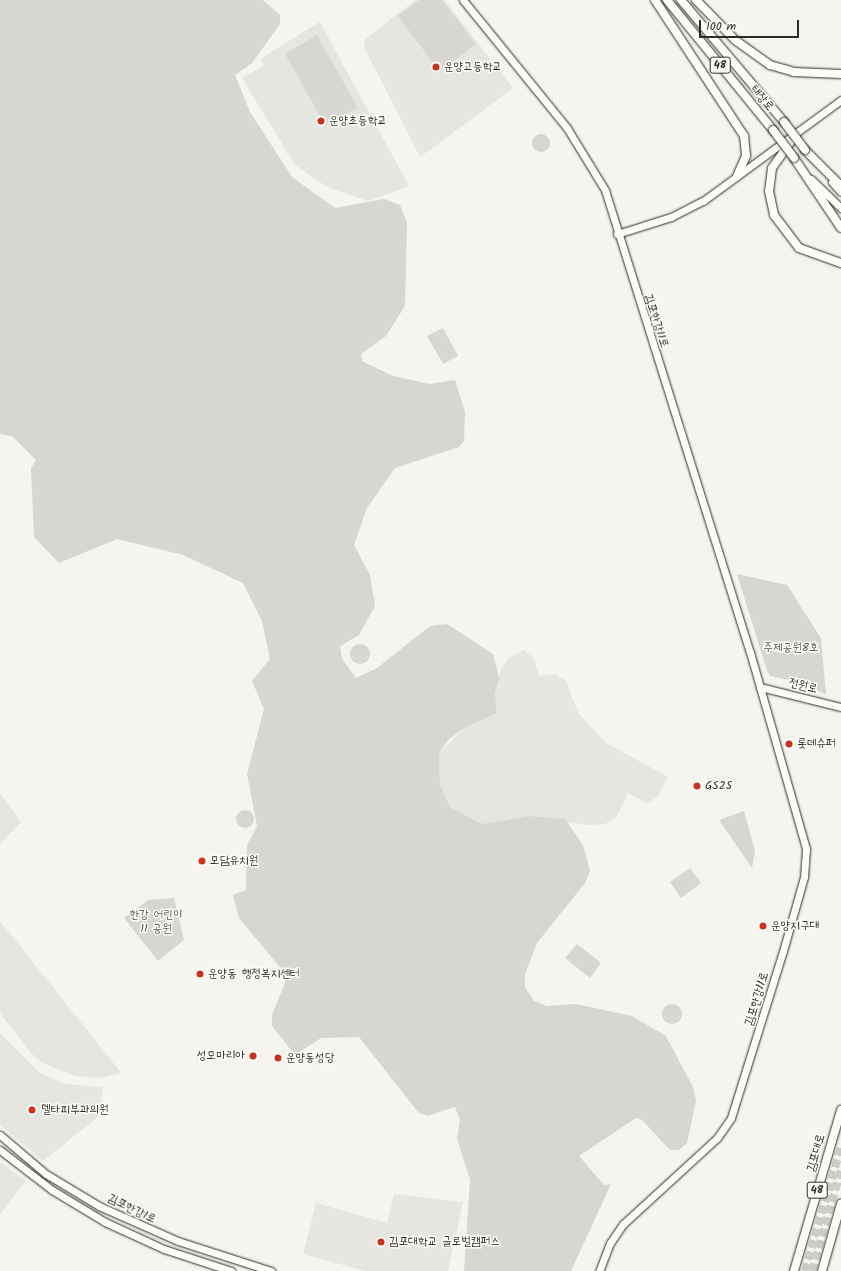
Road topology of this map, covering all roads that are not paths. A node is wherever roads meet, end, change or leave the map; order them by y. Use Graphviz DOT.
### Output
graph roads {
  1 [pos="460,0"];
  2 [pos="463,0"];
  3 [pos="655,0"];
  4 [pos="666,0"];
  5 [pos="681,0"];
  6 [pos="696,0"];
  7 [pos="841,74"];
  8 [pos="841,100"];
  9 [pos="797,133"];
  10 [pos="820,168"];
  11 [pos="737,176"];
  12 [pos="809,178"];
  13 [pos="841,186"];
  14 [pos="841,192"];
  15 [pos="841,208"];
  16 [pos="841,228"];
  17 [pos="619,234"];
  18 [pos="841,263"];
  19 [pos="760,687"];
  20 [pos="841,707"];
  21 [pos="841,1110"];
  22 [pos="0,1135"];
  23 [pos="0,1150"];
  24 [pos="841,1204"];
  25 [pos="231,1271"];
  26 [pos="271,1271"];
  27 [pos="599,1271"];
  28 [pos="794,1271"];
  29 [pos="822,1271"];
  1 -- 17 [label="street, 김포한강11로"];
  2 -- 17 [label="street, 김포한강11로"];
  3 -- 11 [label="main road"];
  4 -- 12 [label="main road, 태장로 / 48, bridge"];
  5 -- 10 [label="main road, 태장로 / 48, bridge"];
  6 -- 7 [label="main road"];
  8 -- 9 [label="street"];
  9 -- 11 [label="street"];
  9 -- 18 [label="main road"];
  10 -- 13 [label="main road, 48"];
  10 -- 14 [label="street, 태장로"];
  11 -- 17 [label="street"];
  12 -- 15 [label="street, 태장로"];
  12 -- 16 [label="main road, 48"];
  17 -- 19 [label="street, 김포한강11로"];
  19 -- 20 [label="street, 전원로"];
  19 -- 27 [label="street, 김포한강11로"];
  21 -- 28 [label="main road, 김포대로 / 48"];
  22 -- 26 [label="street, 김포한강1로"];
  23 -- 25 [label="street, 김포한강1로"];
  24 -- 29 [label="main road, 48"];
}
